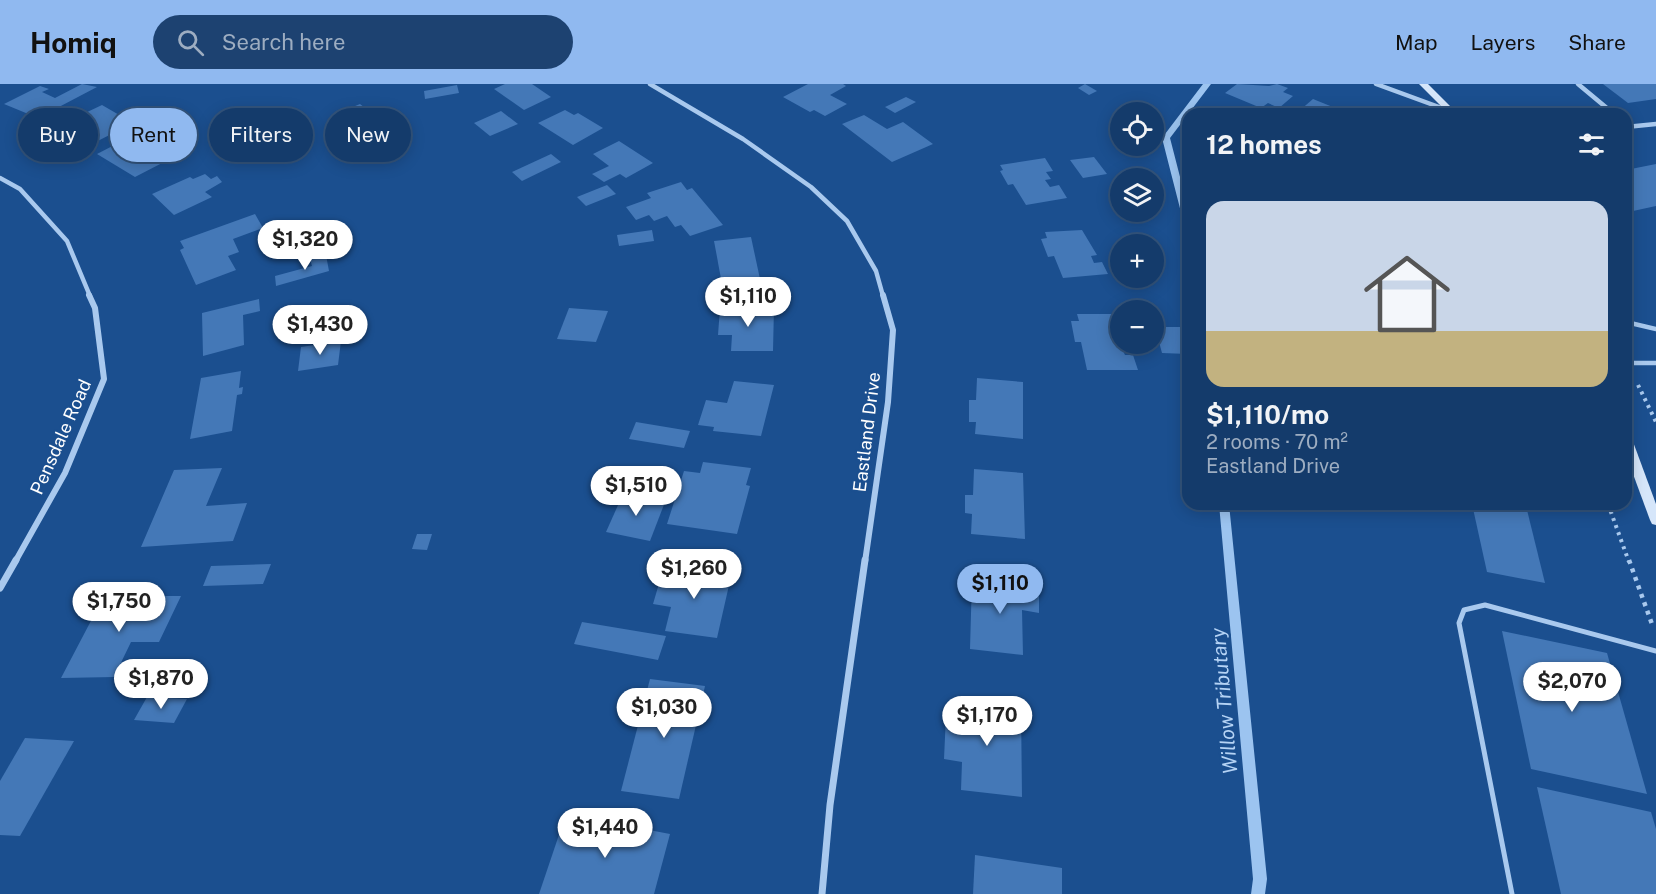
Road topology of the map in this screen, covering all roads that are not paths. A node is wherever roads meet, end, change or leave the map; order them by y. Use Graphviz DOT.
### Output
graph roads {
  1 [pos="650,84"];
  2 [pos="1376,84"];
  3 [pos="1423,84"];
  4 [pos="1578,84"];
  5 [pos="1441,108"];
  6 [pos="1449,108"];
  7 [pos="1607,108"];
  8 [pos="1656,124"];
  9 [pos="1632,126"];
  10 [pos="0,178"];
  11 [pos="1632,323"];
  12 [pos="1656,329"];
  13 [pos="1632,363"];
  14 [pos="1656,363"];
  15 [pos="1632,452"];
  16 [pos="1650,490"];
  17 [pos="1656,520"];
  18 [pos="0,588"];
  19 [pos="1656,651"];
  20 [pos="822,894"];
  21 [pos="1512,894"];
  1 -- 20 [label="street, Eastland Drive"];
  2 -- 5 [label="street"];
  3 -- 6 [label="main road"];
  4 -- 7 [label="street"];
  8 -- 9 [label="street"];
  10 -- 18 [label="street, Pensdale Road"];
  11 -- 12 [label="lane"];
  13 -- 14 [label="lane"];
  15 -- 16 [label="main road"];
  16 -- 17 [label="main road"];
  19 -- 21 [label="lane"];
}
